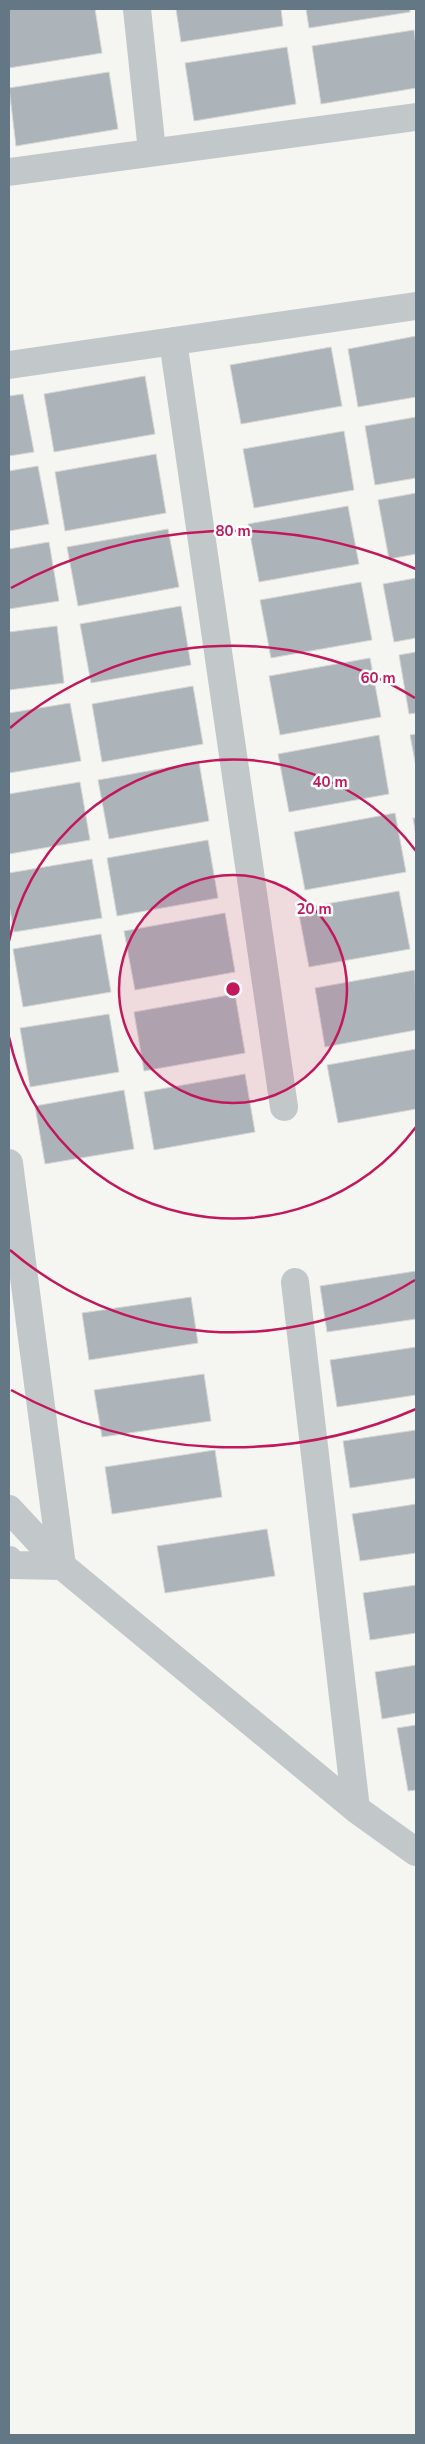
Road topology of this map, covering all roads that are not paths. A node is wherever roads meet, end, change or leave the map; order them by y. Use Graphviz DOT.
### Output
graph roads {
  1 [pos="137,9"];
  2 [pos="416,117"];
  3 [pos="152,151"];
  4 [pos="9,172"];
  5 [pos="416,306"];
  6 [pos="173,341"];
  7 [pos="9,364"];
  8 [pos="284,1107"];
  9 [pos="9,1164"];
  10 [pos="296,1282"];
  11 [pos="9,1508"];
  12 [pos="9,1560"];
  13 [pos="62,1566"];
  14 [pos="356,1809"];
  15 [pos="416,1852"];
  1 -- 3 [label="street"];
  2 -- 3 [label="street"];
  3 -- 4 [label="street"];
  5 -- 6 [label="street"];
  6 -- 7 [label="street"];
  6 -- 8 [label="street"];
  9 -- 13 [label="street"];
  10 -- 14 [label="street"];
  11 -- 13 [label="street"];
  12 -- 13 [label="street"];
  13 -- 14 [label="street"];
  14 -- 15 [label="street"];
}
